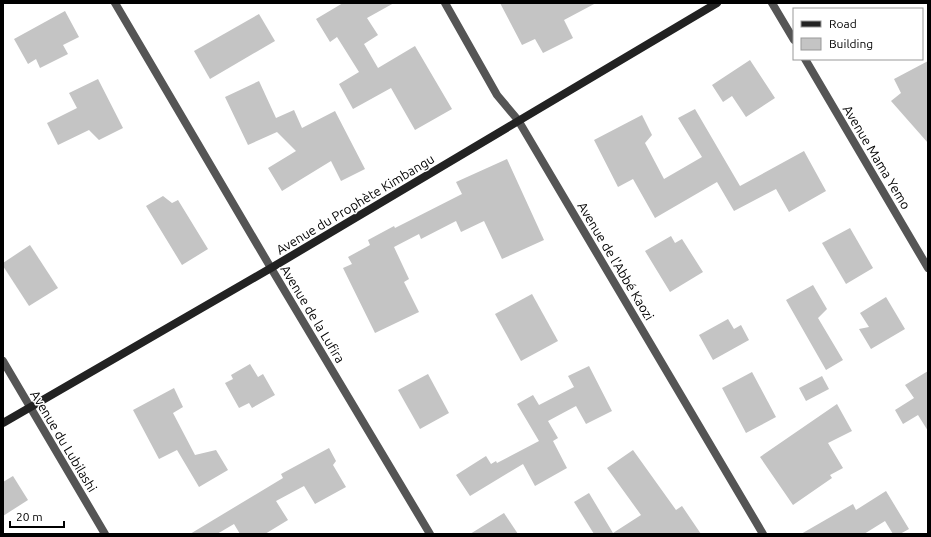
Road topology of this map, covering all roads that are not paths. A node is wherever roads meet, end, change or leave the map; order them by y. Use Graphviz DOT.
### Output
graph roads {
  1 [pos="115,3"];
  2 [pos="445,3"];
  3 [pos="717,3"];
  4 [pos="772,3"];
  5 [pos="793,38"];
  6 [pos="806,60"];
  7 [pos="518,120"];
  8 [pos="271,268"];
  9 [pos="928,268"];
  10 [pos="3,361"];
  11 [pos="30,407"];
  12 [pos="3,423"];
  13 [pos="105,534"];
  14 [pos="430,534"];
  15 [pos="763,534"];
  1 -- 8 [label="street, Avenue de la Lufira"];
  2 -- 7 [label="street, Avenue de l'Abbé Kaozi"];
  3 -- 7 [label="street, Avenue du Prophète Kimbangu"];
  4 -- 5 [label="street"];
  6 -- 9 [label="street, Avenue Mama Yemo"];
  7 -- 8 [label="street, Avenue du Prophète Kimbangu"];
  7 -- 15 [label="street, Avenue de l'Abbé Kaozi"];
  8 -- 11 [label="street, Avenue du Prophète Kimbangu"];
  8 -- 14 [label="street, Avenue de la Lufira"];
  10 -- 11 [label="street, Avenue du Lubilashi"];
  11 -- 12 [label="street, Avenue du Prophète Kimbangu"];
  11 -- 13 [label="street, Avenue du Lubilashi"];
}
